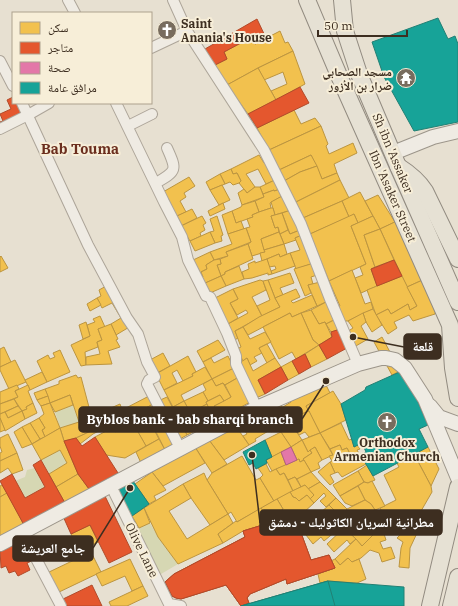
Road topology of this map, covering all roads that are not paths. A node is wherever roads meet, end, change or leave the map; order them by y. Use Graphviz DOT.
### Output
graph roads {
  1 [pos="68,0"];
  2 [pos="173,0"];
  3 [pos="307,0"];
  4 [pos="342,0"];
  5 [pos="74,12"];
  6 [pos="187,31"];
  7 [pos="152,48"];
  8 [pos="0,60"];
  9 [pos="12,84"];
  10 [pos="22,104"];
  11 [pos="47,104"];
  12 [pos="117,104"];
  13 [pos="152,114"];
  14 [pos="28,115"];
  15 [pos="128,126"];
  16 [pos="0,129"];
  17 [pos="458,130"];
  18 [pos="167,148"];
  19 [pos="395,160"];
  20 [pos="156,183"];
  21 [pos="458,259"];
  22 [pos="458,302"];
  23 [pos="358,364"];
  24 [pos="458,398"];
  25 [pos="425,399"];
  26 [pos="257,408"];
  27 [pos="458,424"];
  28 [pos="180,448"];
  29 [pos="458,478"];
  30 [pos="110,484"];
  31 [pos="458,487"];
  32 [pos="22,532"];
  33 [pos="0,544"];
  34 [pos="458,577"];
  35 [pos="61,606"];
  36 [pos="181,606"];
  37 [pos="430,606"];
  38 [pos="451,606"];
  1 -- 5 [label="street"];
  2 -- 6 [label="street"];
  3 -- 24 [label="main road, Ibn 'Asaker Street"];
  4 -- 19 [label="main road, Sh ibn 'Assaker"];
  6 -- 7 [label="street"];
  6 -- 23 [label="street"];
  8 -- 9 [label="street"];
  10 -- 14 [label="street"];
  11 -- 14 [label="street"];
  12 -- 15 [label="street"];
  13 -- 15 [label="street"];
  14 -- 16 [label="street"];
  14 -- 28 [label="street"];
  15 -- 20 [label="street"];
  17 -- 19 [label="street"];
  18 -- 20 [label="street"];
  19 -- 21 [label="main road"];
  19 -- 22 [label="main road, Sh ibn 'Assaker"];
  20 -- 26 [label="street"];
  23 -- 25 [label="street"];
  23 -- 26 [label="street"];
  25 -- 27 [label="street"];
  25 -- 29 [label="street"];
  26 -- 28 [label="street"];
  28 -- 30 [label="street"];
  30 -- 32 [label="street"];
  30 -- 36 [label="street, Olive Lane"];
  31 -- 37 [label="main road"];
  32 -- 33 [label="street"];
  32 -- 35 [label="street"];
  34 -- 38 [label="main road"];
}
